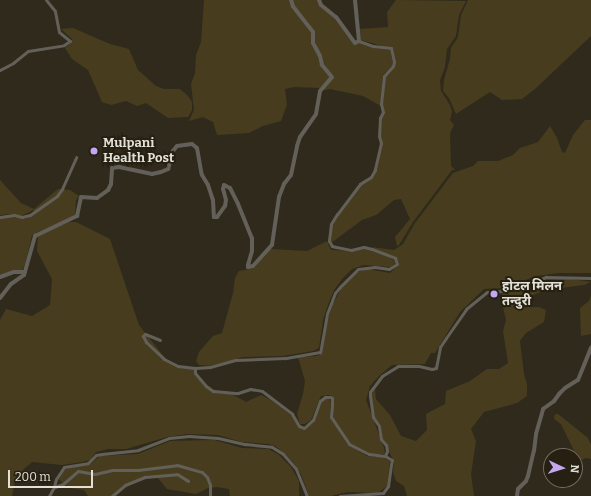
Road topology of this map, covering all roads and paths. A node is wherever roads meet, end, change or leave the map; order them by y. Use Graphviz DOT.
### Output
graph roads {
  1 [pos="46,0"];
  2 [pos="291,0"];
  3 [pos="319,0"];
  4 [pos="355,0"];
  5 [pos="359,41"];
  6 [pos="0,70"];
  7 [pos="76,157"];
  8 [pos="0,217"];
  9 [pos="25,272"];
  10 [pos="0,277"];
  11 [pos="591,278"];
  12 [pos="0,298"];
  13 [pos="160,340"];
  14 [pos="591,347"];
  15 [pos="196,368"];
  16 [pos="385,456"];
  17 [pos="188,480"];
  18 [pos="54,487"];
  19 [pos="49,496"];
  20 [pos="112,496"];
  21 [pos="210,496"];
  22 [pos="307,496"];
  23 [pos="340,496"];
  24 [pos="517,496"];
  1 -- 6 [label="street"];
  2 -- 9 [label="street"];
  3 -- 5 [label="street"];
  4 -- 5 [label="street"];
  5 -- 15 [label="street"];
  7 -- 8 [label="street"];
  9 -- 10 [label="street"];
  9 -- 12 [label="street"];
  11 -- 16 [label="street"];
  13 -- 15 [label="street"];
  14 -- 24 [label="street"];
  15 -- 16 [label="street"];
  16 -- 23 [label="street"];
  17 -- 20 [label="street"];
  18 -- 19 [label="street"];
  18 -- 21 [label="street"];
  18 -- 22 [label="street"];
}
